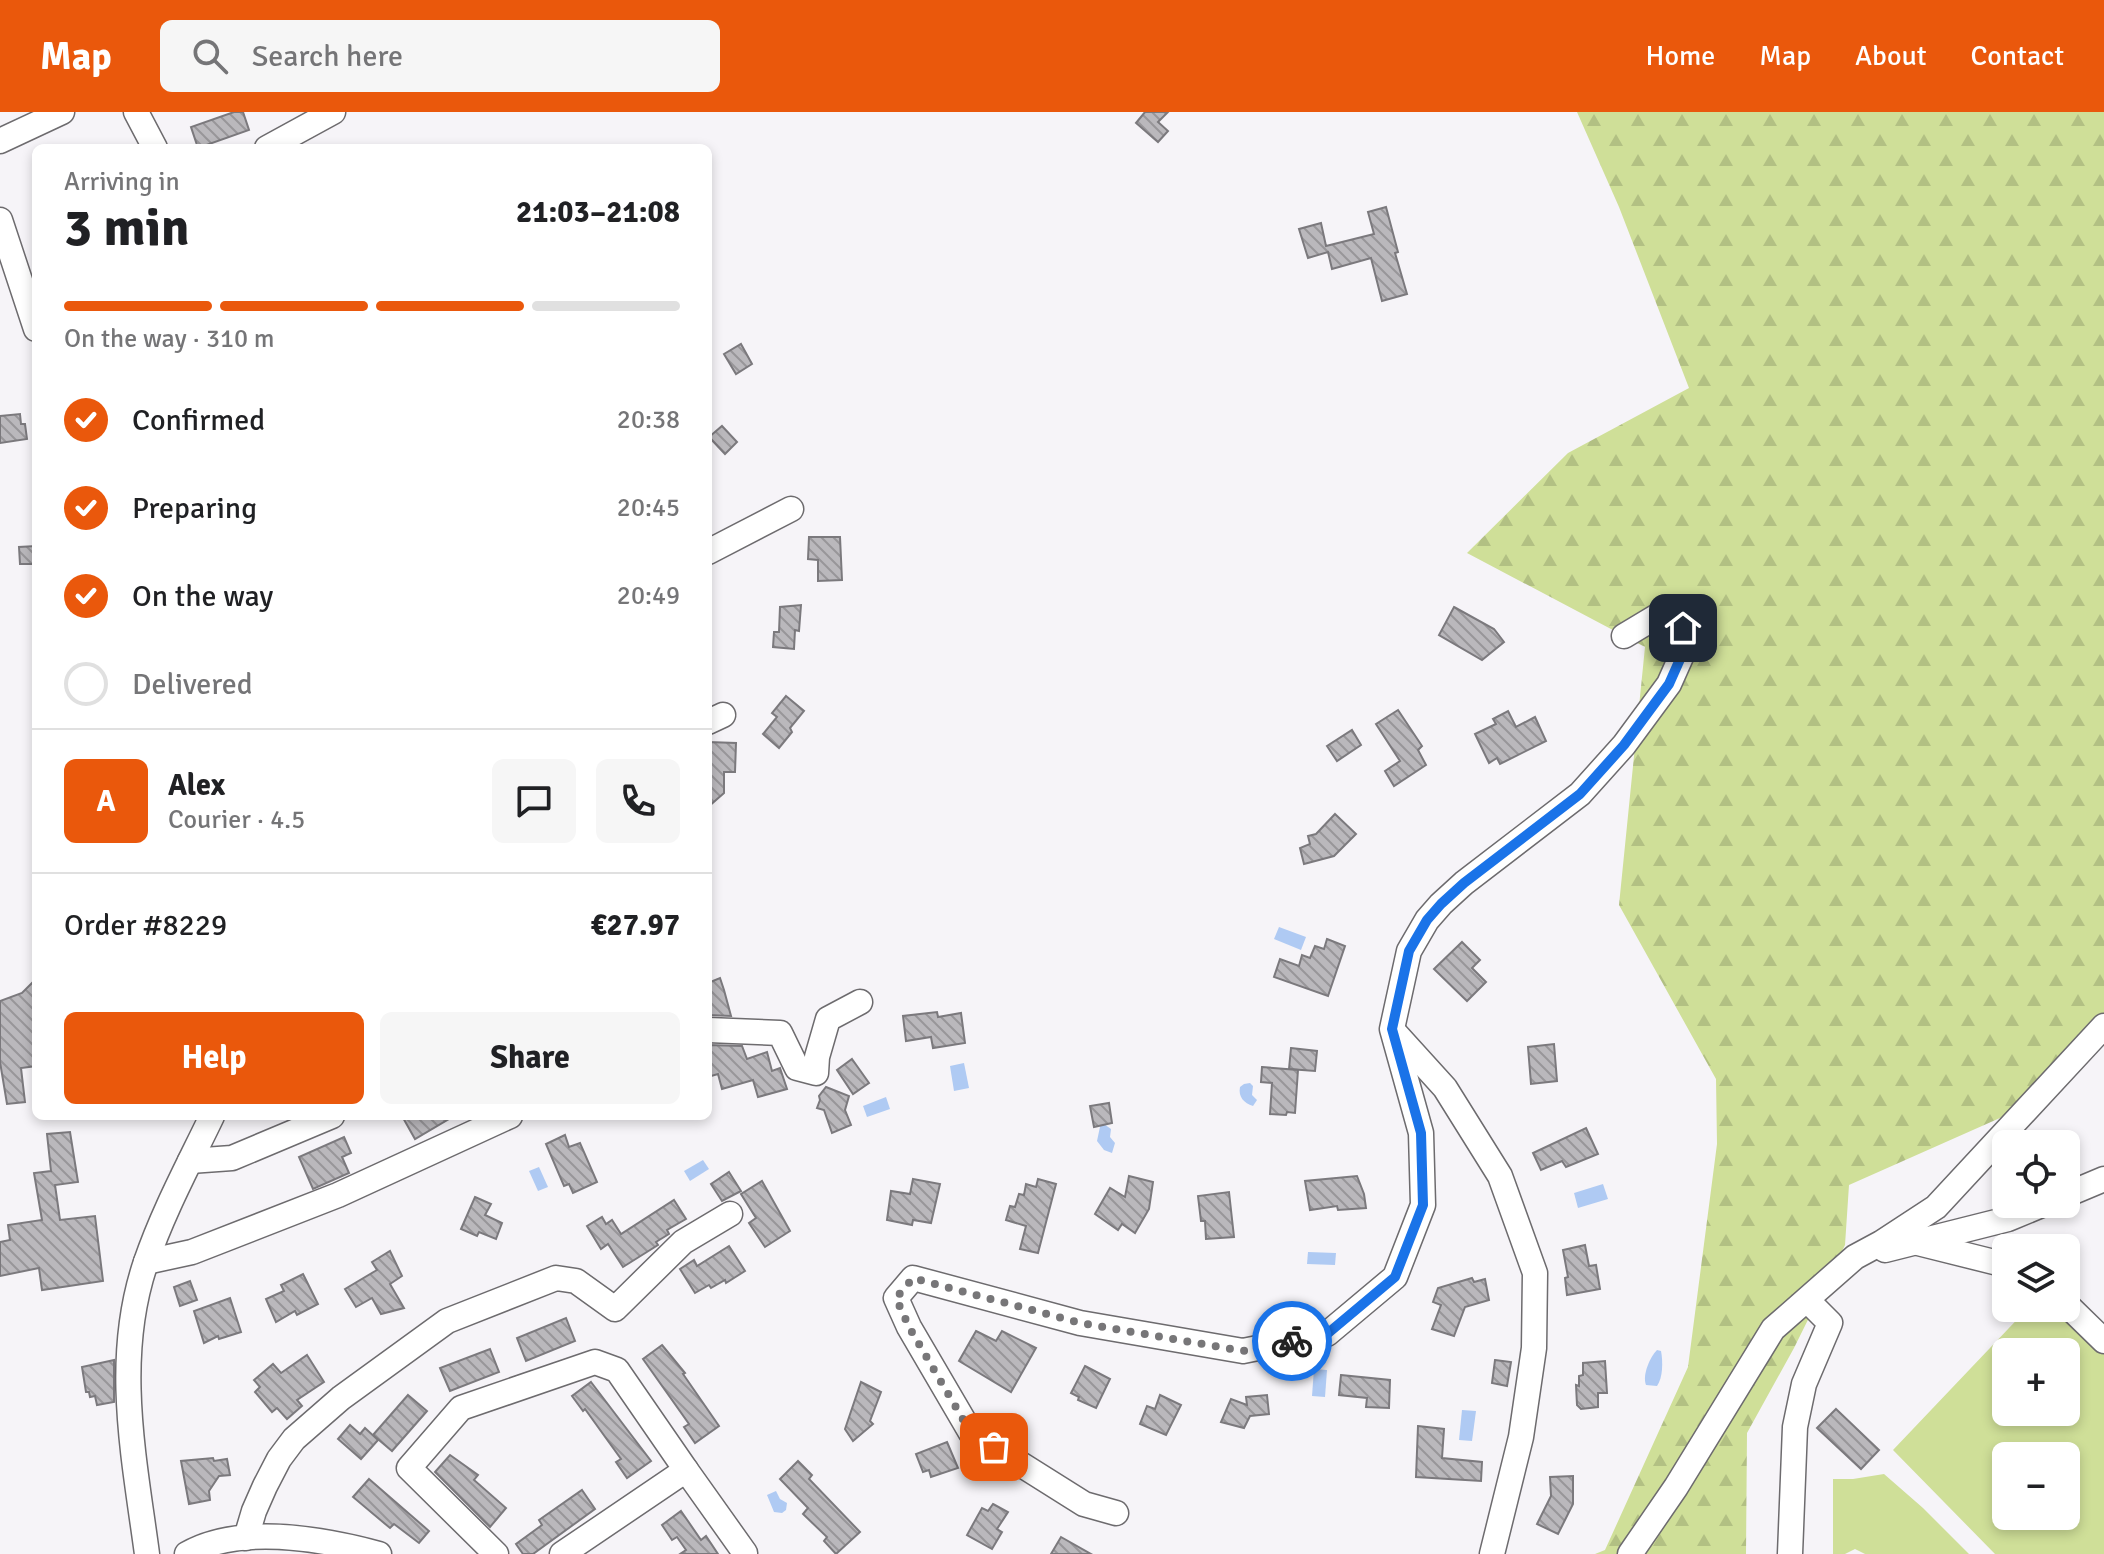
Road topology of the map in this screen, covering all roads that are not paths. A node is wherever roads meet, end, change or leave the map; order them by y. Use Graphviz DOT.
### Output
graph roads {
  1 [pos="62,112"];
  2 [pos="136,112"];
  3 [pos="333,112"];
  4 [pos="0,141"];
  5 [pos="153,144"];
  6 [pos="274,144"];
  7 [pos="0,220"];
  8 [pos="32,317"];
  9 [pos="791,509"];
  10 [pos="712,550"];
  11 [pos="1624,636"];
  12 [pos="860,1002"];
  13 [pos="2104,1026"];
  14 [pos="1392,1029"];
  15 [pos="712,1030"];
  16 [pos="210,1120"];
  17 [pos="322,1120"];
  18 [pos="501,1120"];
  19 [pos="190,1161"];
  20 [pos="2104,1179"];
  21 [pos="2080,1189"];
  22 [pos="730,1214"];
  23 [pos="2010,1218"];
  24 [pos="1916,1242"];
  25 [pos="1855,1257"];
  26 [pos="1992,1261"];
  27 [pos="146,1262"];
  28 [pos="1807,1300"];
  29 [pos="2080,1318"];
  30 [pos="2104,1341"];
  31 [pos="686,1470"];
  32 [pos="1116,1513"];
  33 [pos="246,1538"];
  34 [pos="745,1553"];
  35 [pos="147,1554"];
  36 [pos="187,1554"];
  37 [pos="379,1554"];
  38 [pos="496,1554"];
  39 [pos="562,1554"];
  40 [pos="1492,1554"];
  41 [pos="1630,1554"];
  42 [pos="1790,1554"];
  1 -- 4 [label="street"];
  2 -- 5 [label="street"];
  3 -- 6 [label="street"];
  7 -- 8 [label="street"];
  9 -- 10 [label="street"];
  11 -- 14 [label="street"];
  12 -- 15 [label="street"];
  13 -- 25 [label="street"];
  14 -- 32 [label="street"];
  14 -- 40 [label="street"];
  16 -- 19 [label="street"];
  17 -- 19 [label="street"];
  18 -- 27 [label="street"];
  19 -- 27 [label="street"];
  20 -- 21 [label="street"];
  22 -- 33 [label="street"];
  23 -- 24 [label="street"];
  24 -- 25 [label="street"];
  24 -- 26 [label="street"];
  25 -- 28 [label="street"];
  27 -- 35 [label="street"];
  28 -- 41 [label="street"];
  28 -- 42 [label="street"];
  29 -- 30 [label="street"];
  31 -- 34 [label="street"];
  31 -- 38 [label="street"];
  31 -- 39 [label="street"];
  33 -- 36 [label="street"];
  33 -- 37 [label="street"];
}
